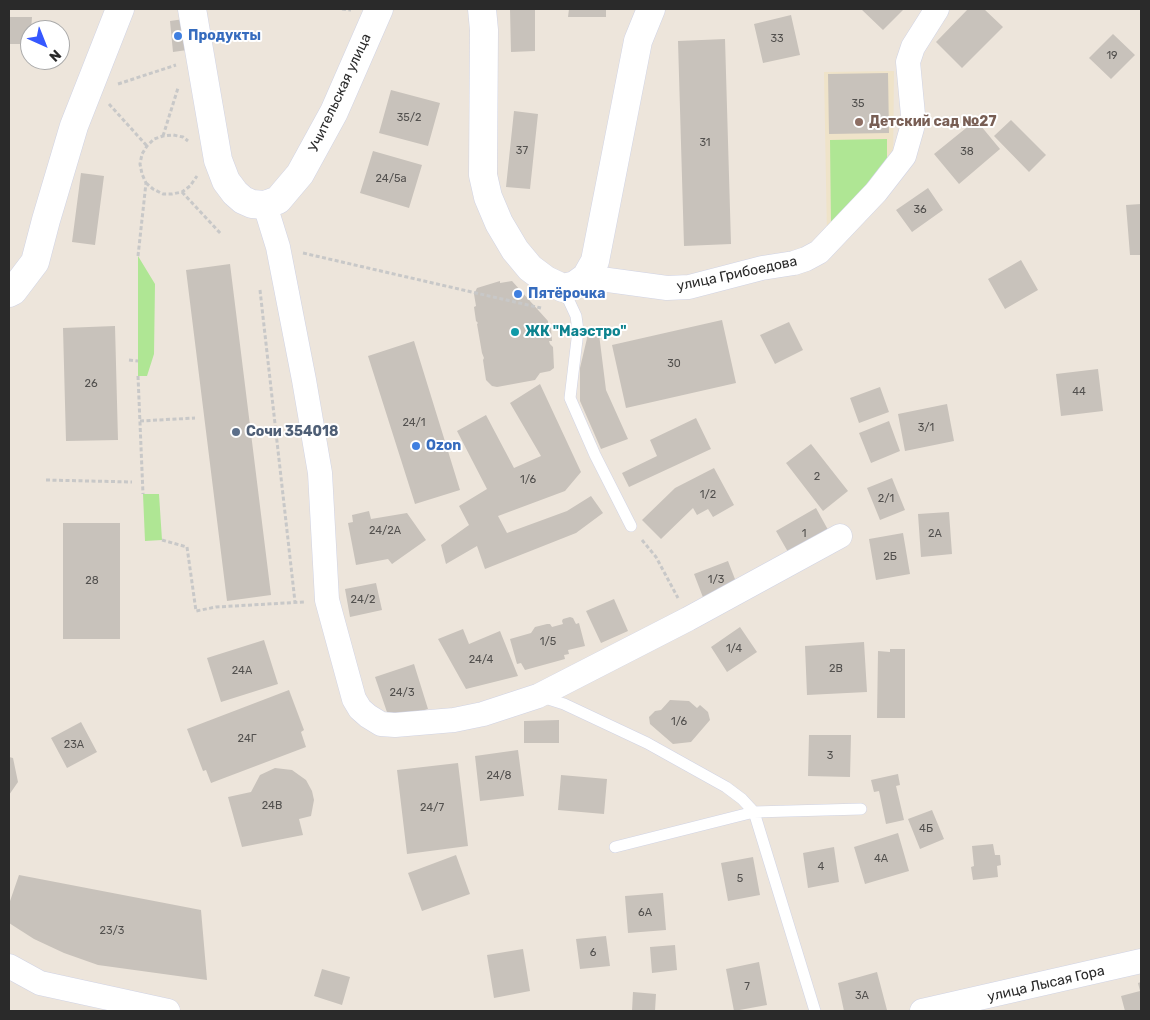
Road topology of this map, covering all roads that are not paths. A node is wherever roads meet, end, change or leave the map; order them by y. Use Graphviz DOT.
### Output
graph roads {
  1 [pos="120,9"];
  2 [pos="192,9"];
  3 [pos="379,9"];
  4 [pos="482,9"];
  5 [pos="651,9"];
  6 [pos="937,9"];
  7 [pos="265,205"];
  8 [pos="575,282"];
  9 [pos="9,293"];
  10 [pos="632,526"];
  11 [pos="840,536"];
  12 [pos="538,696"];
  13 [pos="861,809"];
  14 [pos="754,812"];
  15 [pos="615,847"];
  16 [pos="1141,962"];
  17 [pos="9,966"];
  18 [pos="168,1011"];
  19 [pos="816,1011"];
  20 [pos="922,1011"];
  1 -- 9 [label="street"];
  2 -- 7 [label="street"];
  3 -- 7 [label="street, Учительская улица"];
  4 -- 8 [label="street"];
  5 -- 8 [label="street"];
  6 -- 8 [label="street, улица Грибоедова"];
  7 -- 12 [label="street"];
  8 -- 10 [label="lane"];
  11 -- 12 [label="street"];
  12 -- 14 [label="lane"];
  13 -- 14 [label="lane"];
  14 -- 15 [label="lane"];
  14 -- 19 [label="lane"];
  16 -- 20 [label="street, улица Лысая Гора"];
  17 -- 18 [label="street"];
}
